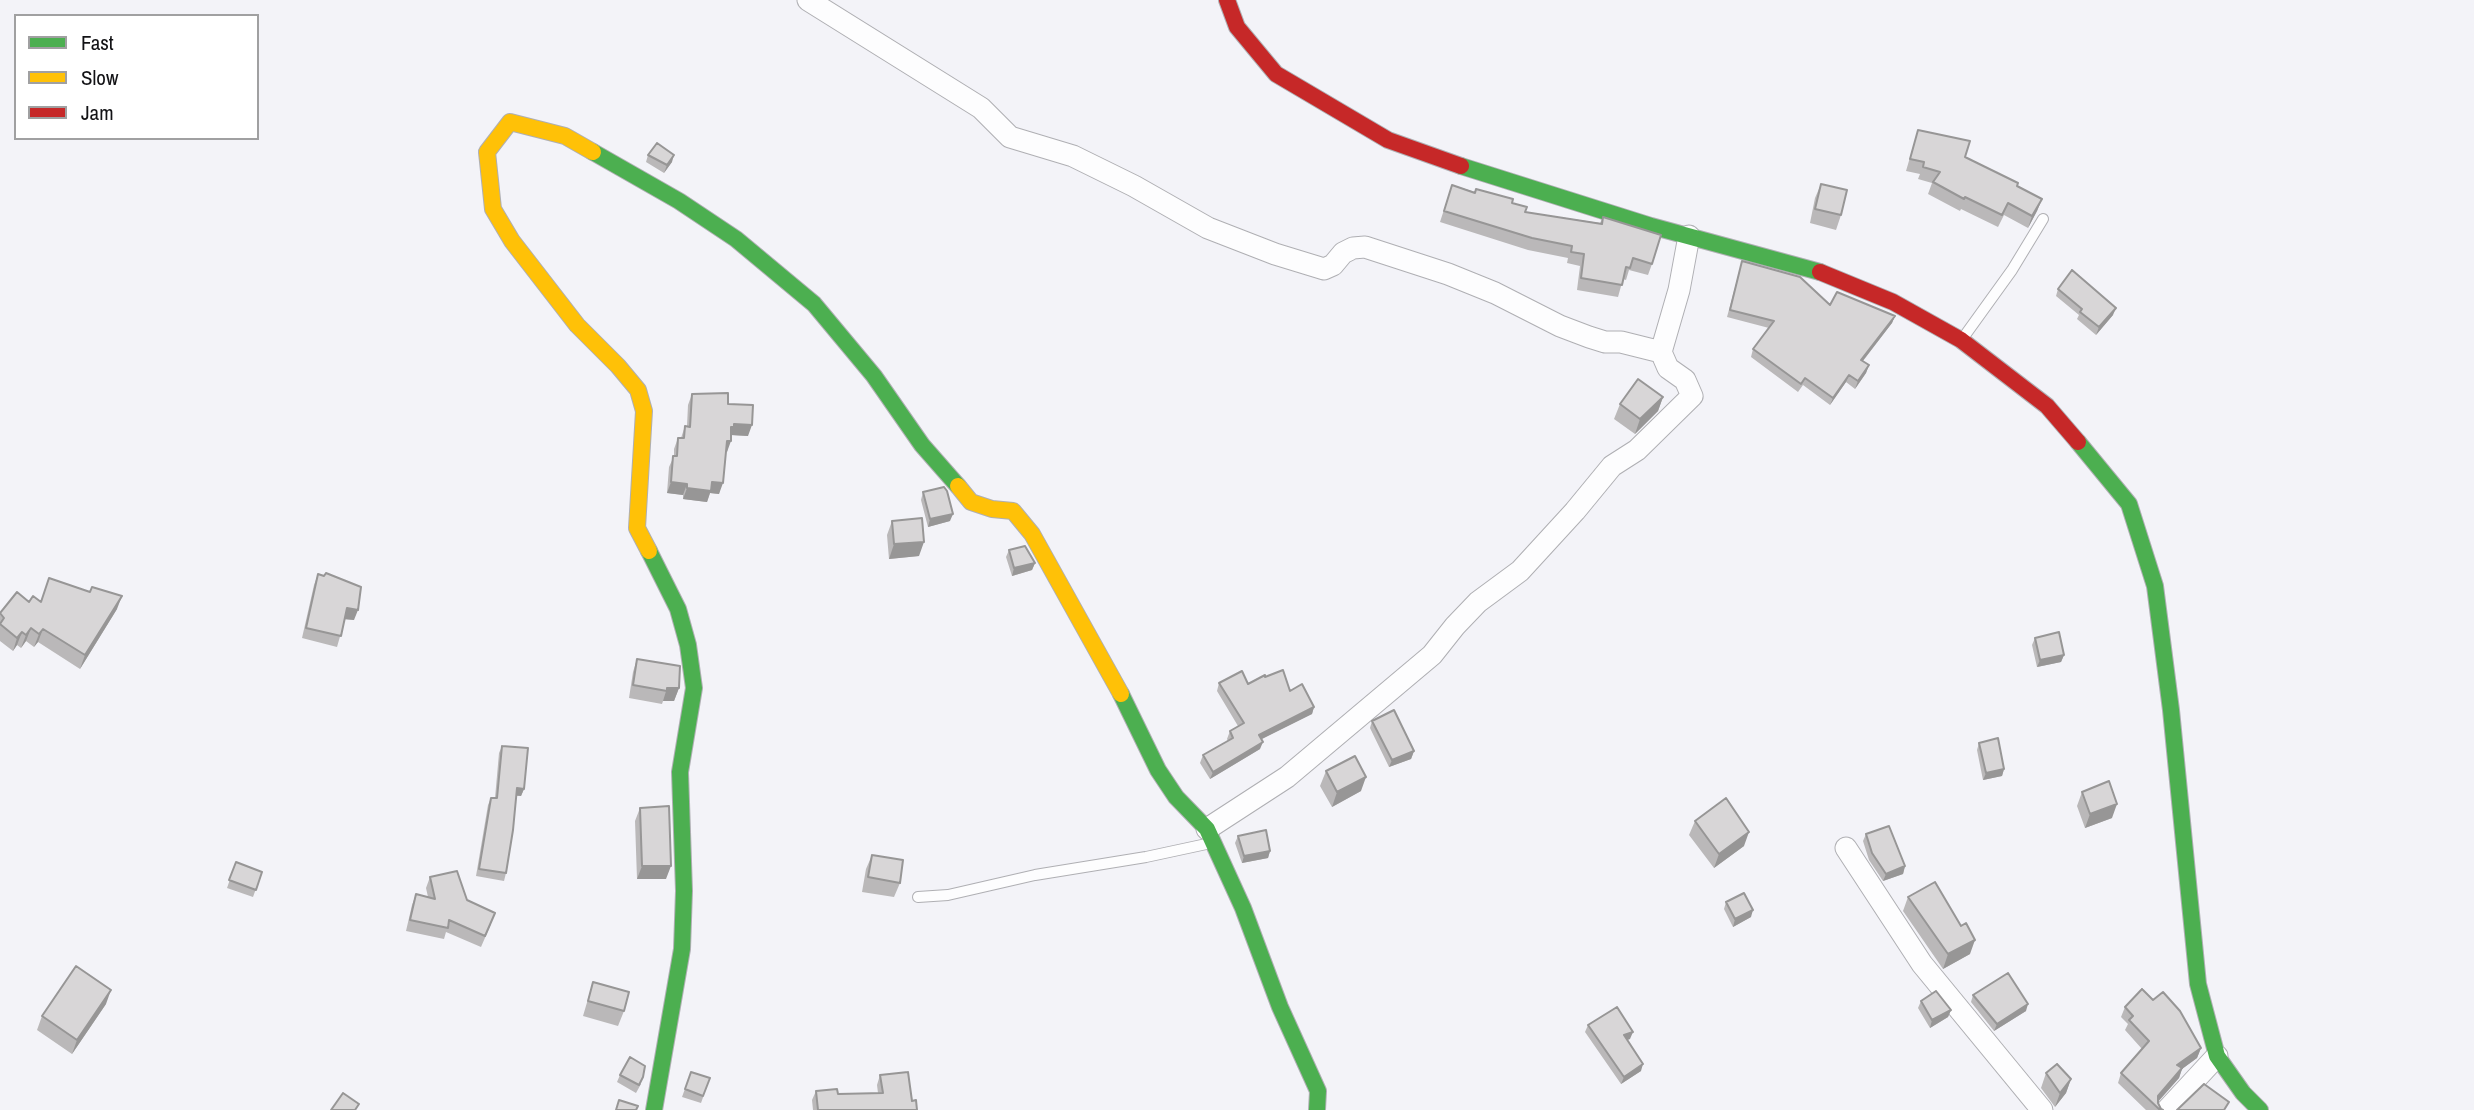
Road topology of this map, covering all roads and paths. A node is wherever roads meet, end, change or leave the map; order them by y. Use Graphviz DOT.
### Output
graph roads {
  1 [pos="808,0"];
  2 [pos="1227,0"];
  3 [pos="2043,219"];
  4 [pos="1689,236"];
  5 [pos="1961,340"];
  6 [pos="1661,352"];
  7 [pos="1210,836"];
  8 [pos="1846,848"];
  9 [pos="918,897"];
  10 [pos="2217,1056"];
  11 [pos="654,1110"];
  12 [pos="1317,1110"];
  13 [pos="2042,1110"];
  14 [pos="2167,1110"];
  15 [pos="2260,1110"];
  1 -- 6 [label="street"];
  2 -- 4 [label="street"];
  3 -- 5 [label="lane"];
  4 -- 5 [label="street"];
  4 -- 6 [label="street"];
  5 -- 10 [label="street"];
  6 -- 7 [label="street"];
  7 -- 9 [label="lane"];
  7 -- 11 [label="street"];
  7 -- 12 [label="street"];
  8 -- 13 [label="street"];
  10 -- 14 [label="street"];
  10 -- 15 [label="street"];
}
